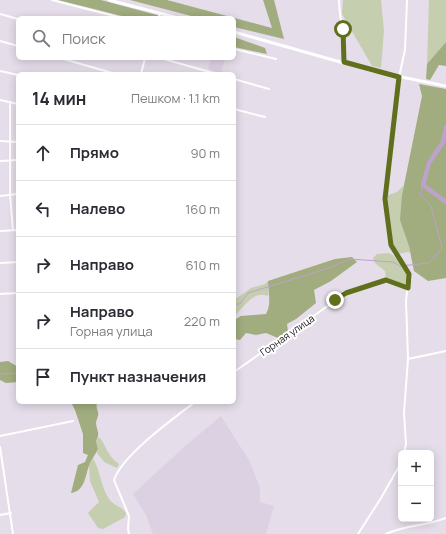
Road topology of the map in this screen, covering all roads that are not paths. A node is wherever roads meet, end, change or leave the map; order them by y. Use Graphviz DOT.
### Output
graph roads {
  1 [pos="52,0"];
  2 [pos="109,0"];
  3 [pos="339,0"];
  4 [pos="407,0"];
  5 [pos="0,14"];
  6 [pos="160,14"];
  7 [pos="114,16"];
  8 [pos="169,16"];
  9 [pos="16,18"];
  10 [pos="236,33"];
  11 [pos="0,41"];
  12 [pos="16,45"];
  13 [pos="236,49"];
  14 [pos="276,59"];
  15 [pos="67,60"];
  16 [pos="144,60"];
  17 [pos="167,60"];
  18 [pos="344,62"];
  19 [pos="0,70"];
  20 [pos="109,72"];
  21 [pos="142,72"];
  22 [pos="209,72"];
  23 [pos="16,74"];
  24 [pos="399,77"];
  25 [pos="236,80"];
  26 [pos="446,86"];
  27 [pos="269,89"];
  28 [pos="0,100"];
  29 [pos="10,102"];
  30 [pos="16,104"];
  31 [pos="236,109"];
  32 [pos="266,117"];
  33 [pos="0,141"];
  34 [pos="9,142"];
  35 [pos="16,142"];
  36 [pos="0,160"];
  37 [pos="10,160"];
  38 [pos="16,160"];
  39 [pos="16,194"];
  40 [pos="10,195"];
  41 [pos="0,196"];
  42 [pos="14,230"];
  43 [pos="0,232"];
  44 [pos="16,262"];
  45 [pos="0,263"];
  46 [pos="408,288"];
  47 [pos="16,292"];
  48 [pos="0,294"];
  49 [pos="446,351"];
  50 [pos="408,359"];
  51 [pos="236,371"];
  52 [pos="193,404"];
  53 [pos="74,421"];
  54 [pos="0,436"];
  55 [pos="0,447"];
  56 [pos="404,450"];
  57 [pos="398,468"];
  58 [pos="11,513"];
  59 [pos="0,515"];
  60 [pos="446,518"];
  61 [pos="13,534"];
  62 [pos="129,534"];
  63 [pos="358,534"];
  64 [pos="386,534"];
  1 -- 7 [label="street"];
  2 -- 6 [label="main road"];
  3 -- 18 [label="street"];
  4 -- 24 [label="street"];
  5 -- 9 [label="street"];
  6 -- 8 [label="main road"];
  10 -- 18 [label="main road"];
  11 -- 12 [label="street"];
  13 -- 14 [label="street"];
  15 -- 20 [label="street"];
  16 -- 21 [label="street"];
  17 -- 22 [label="street"];
  18 -- 24 [label="main road"];
  19 -- 23 [label="street"];
  24 -- 26 [label="main road"];
  24 -- 46 [label="street"];
  25 -- 27 [label="street"];
  28 -- 29 [label="street"];
  29 -- 30 [label="street"];
  29 -- 34 [label="street"];
  31 -- 32 [label="street"];
  33 -- 34 [label="street"];
  34 -- 35 [label="street"];
  34 -- 37 [label="street"];
  36 -- 37 [label="street"];
  37 -- 38 [label="street"];
  37 -- 40 [label="street"];
  39 -- 40 [label="street"];
  40 -- 41 [label="street"];
  40 -- 42 [label="street"];
  42 -- 43 [label="street"];
  44 -- 45 [label="street"];
  46 -- 50 [label="street"];
  46 -- 51 [label="street, Горная улица"];
  47 -- 48 [label="street"];
  49 -- 50 [label="street"];
  50 -- 56 [label="street"];
  52 -- 62 [label="street"];
  53 -- 54 [label="street"];
  55 -- 58 [label="street"];
  57 -- 63 [label="street"];
  58 -- 59 [label="street"];
  58 -- 61 [label="street"];
  60 -- 64 [label="street"];
}
